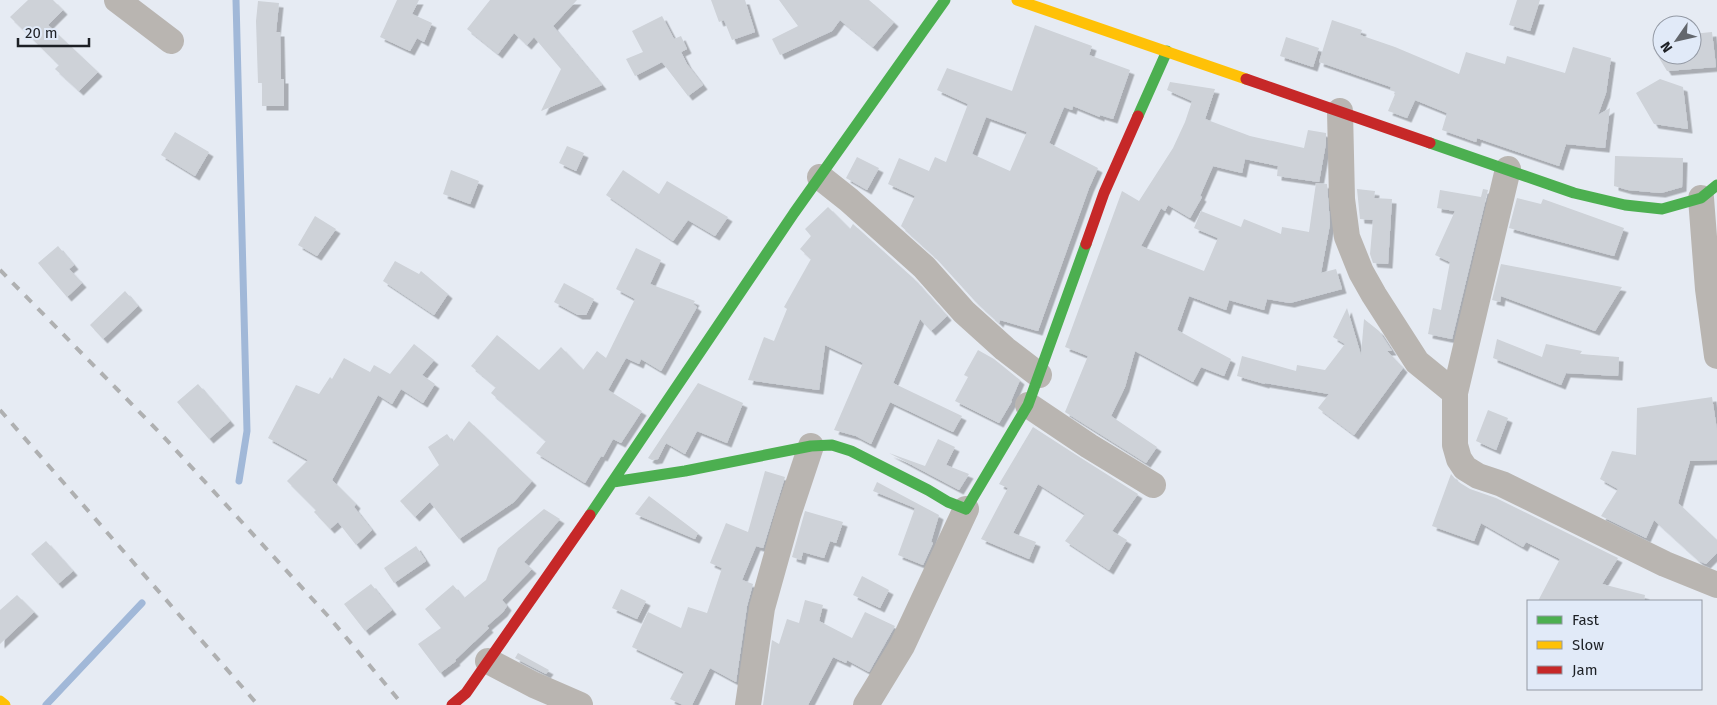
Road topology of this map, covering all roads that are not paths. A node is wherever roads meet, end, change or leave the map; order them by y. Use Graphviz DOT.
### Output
graph roads {
  1 [pos="117,0"];
  2 [pos="945,0"];
  3 [pos="1017,0"];
  4 [pos="171,41"];
  5 [pos="1167,52"];
  6 [pos="1340,110"];
  7 [pos="1508,169"];
  8 [pos="820,177"];
  9 [pos="1709,191"];
  10 [pos="1713,290"];
  11 [pos="1717,356"];
  12 [pos="1039,375"];
  13 [pos="1455,394"];
  14 [pos="1028,405"];
  15 [pos="811,446"];
  16 [pos="613,482"];
  17 [pos="1153,485"];
  18 [pos="966,509"];
  19 [pos="1717,585"];
  20 [pos="488,661"];
  21 [pos="0,701"];
  22 [pos="5,705"];
  23 [pos="452,705"];
  24 [pos="580,705"];
  25 [pos="748,705"];
  26 [pos="866,705"];
  1 -- 4 [label="street"];
  2 -- 8 [label="street"];
  3 -- 5 [label="street"];
  5 -- 6 [label="street"];
  5 -- 12 [label="street"];
  6 -- 7 [label="street"];
  6 -- 13 [label="street"];
  7 -- 9 [label="street"];
  7 -- 13 [label="street"];
  8 -- 12 [label="street"];
  8 -- 16 [label="street"];
  9 -- 10 [label="street"];
  10 -- 11 [label="street"];
  12 -- 14 [label="street"];
  13 -- 19 [label="street"];
  14 -- 17 [label="street"];
  14 -- 18 [label="street"];
  15 -- 16 [label="street"];
  15 -- 18 [label="street"];
  15 -- 25 [label="street"];
  16 -- 20 [label="street"];
  18 -- 26 [label="street"];
  20 -- 23 [label="street"];
  20 -- 24 [label="street"];
  21 -- 22 [label="street"];
}
